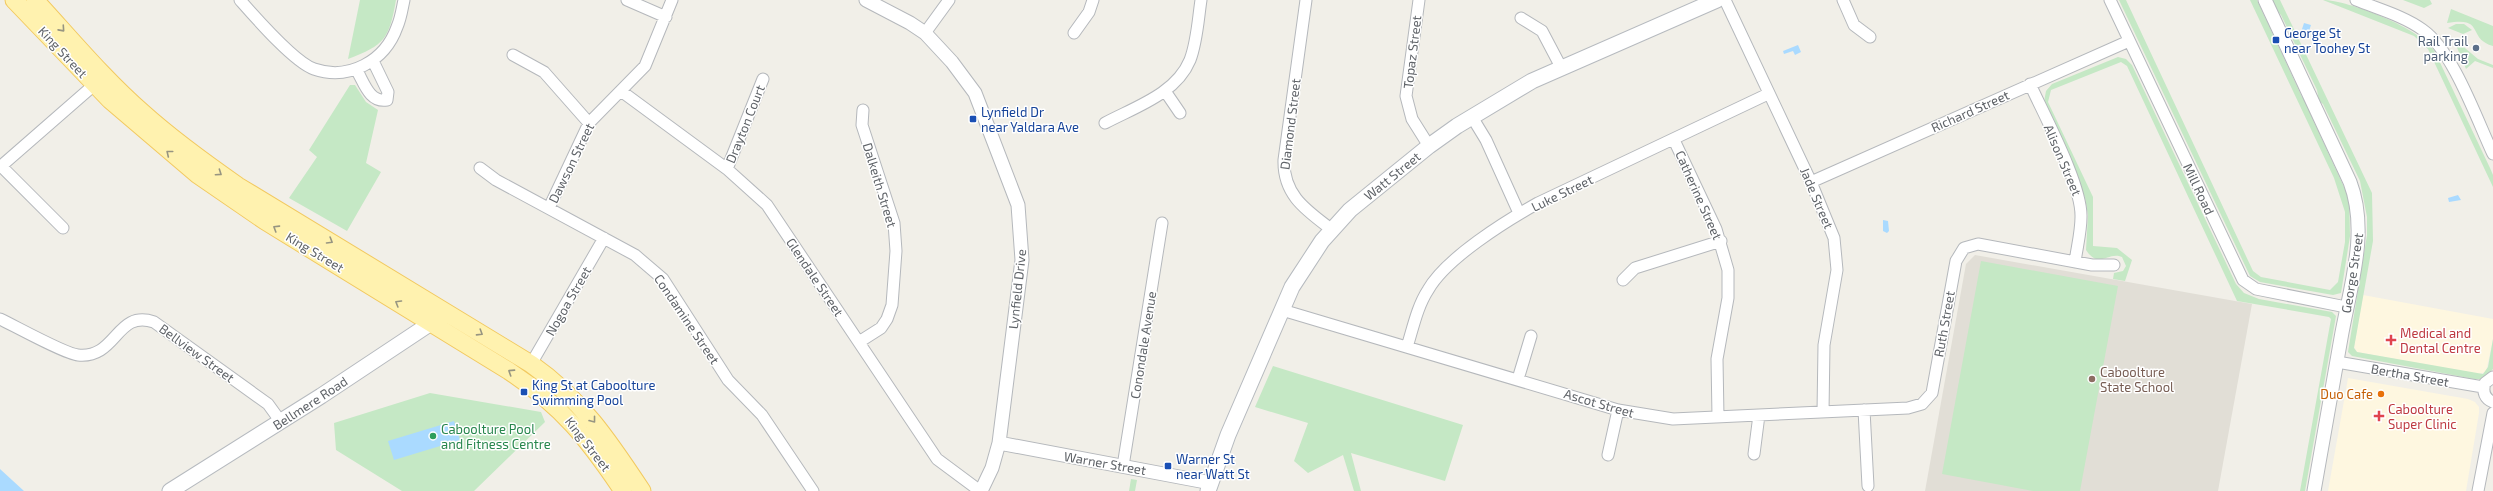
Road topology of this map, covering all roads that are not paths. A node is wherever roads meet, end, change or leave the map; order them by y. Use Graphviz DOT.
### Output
graph roads {
  1 [pos="14,0"];
  2 [pos="35,0"];
  3 [pos="240,0"];
  4 [pos="404,0"];
  5 [pos="627,0"];
  6 [pos="672,0"];
  7 [pos="866,0"];
  8 [pos="949,0"];
  9 [pos="1093,0"];
  10 [pos="1201,0"];
  11 [pos="1306,0"];
  12 [pos="1419,0"];
  13 [pos="1717,0"];
  14 [pos="1725,0"];
  15 [pos="1843,0"];
  16 [pos="2110,0"];
  17 [pos="2265,0"];
  18 [pos="2356,0"];
  19 [pos="666,17"];
  20 [pos="1521,18"];
  21 [pos="925,33"];
  22 [pos="1074,33"];
  23 [pos="1870,37"];
  24 [pos="2129,41"];
  25 [pos="513,55"];
  26 [pos="373,61"];
  27 [pos="356,69"];
  28 [pos="1562,69"];
  29 [pos="763,79"];
  30 [pos="2030,84"];
  31 [pos="94,85"];
  32 [pos="621,91"];
  33 [pos="1165,91"];
  34 [pos="1768,94"];
  35 [pos="863,110"];
  36 [pos="1180,113"];
  37 [pos="1472,117"];
  38 [pos="588,123"];
  39 [pos="1105,123"];
  40 [pos="1674,140"];
  41 [pos="1429,146"];
  42 [pos="2493,154"];
  43 [pos="1,166"];
  44 [pos="480,168"];
  45 [pos="727,169"];
  46 [pos="1811,182"];
  47 [pos="549,208"];
  48 [pos="1519,214"];
  49 [pos="1162,223"];
  50 [pos="63,228"];
  51 [pos="1331,229"];
  52 [pos="604,238"];
  53 [pos="1721,241"];
  54 [pos="2075,262"];
  55 [pos="2114,265"];
  56 [pos="1623,280"];
  57 [pos="2346,307"];
  58 [pos="1282,310"];
  59 [pos="447,312"];
  60 [pos="0,319"];
  61 [pos="432,323"];
  62 [pos="1531,336"];
  63 [pos="859,342"];
  64 [pos="1407,347"];
  65 [pos="2337,362"];
  66 [pos="531,364"];
  67 [pos="2493,377"];
  68 [pos="1518,379"];
  69 [pos="2484,387"];
  70 [pos="1926,402"];
  71 [pos="2493,402"];
  72 [pos="1618,410"];
  73 [pos="1864,410"];
  74 [pos="1822,412"];
  75 [pos="2493,413"];
  76 [pos="1759,415"];
  77 [pos="1718,417"];
  78 [pos="280,422"];
  79 [pos="999,443"];
  80 [pos="1754,454"];
  81 [pos="1608,455"];
  82 [pos="1123,466"];
  83 [pos="1868,486"];
  84 [pos="1210,487"];
  85 [pos="170,491"];
  86 [pos="623,491"];
  87 [pos="642,491"];
  88 [pos="813,491"];
  89 [pos="981,491"];
  90 [pos="2314,491"];
  91 [pos="2478,491"];
  1 -- 31 [label="main road, King Street"];
  2 -- 59 [label="main road, King Street, one-way"];
  3 -- 27 [label="street"];
  4 -- 26 [label="street"];
  5 -- 19 [label="street"];
  6 -- 19 [label="street, Dawson Street"];
  7 -- 21 [label="street, Lynfield Drive"];
  8 -- 21 [label="street"];
  9 -- 22 [label="street"];
  10 -- 33 [label="street"];
  11 -- 51 [label="street, Diamond Street"];
  12 -- 41 [label="street, Topaz Street"];
  13 -- 28 [label="main road, Watt Street"];
  14 -- 34 [label="street, Jade Street"];
  15 -- 23 [label="street"];
  16 -- 24 [label="street, Mill Road"];
  17 -- 57 [label="street, George Street"];
  18 -- 42 [label="street"];
  19 -- 32 [label="street, Dawson Street"];
  20 -- 28 [label="street"];
  21 -- 79 [label="street, Lynfield Drive"];
  24 -- 30 [label="street, Richard Street"];
  24 -- 57 [label="street, Mill Road"];
  25 -- 38 [label="street"];
  26 -- 27 [label="street"];
  26 -- 27 [label="street"];
  28 -- 37 [label="main road, Watt Street"];
  29 -- 45 [label="street, Drayton Court"];
  30 -- 46 [label="street, Richard Street"];
  30 -- 54 [label="street, Alison Street"];
  31 -- 43 [label="street"];
  61 -- 31 [label="main road, King Street, one-way"];
  32 -- 38 [label="street, Dawson Street"];
  32 -- 45 [label="street, Glendale Street"];
  33 -- 36 [label="street"];
  33 -- 39 [label="street"];
  34 -- 40 [label="street, Luke Street"];
  34 -- 46 [label="street, Jade Street"];
  35 -- 63 [label="street, Dalkeith Street"];
  37 -- 41 [label="main road, Watt Street"];
  37 -- 48 [label="street"];
  38 -- 47 [label="street, Dawson Street"];
  40 -- 48 [label="street, Luke Street"];
  40 -- 53 [label="street, Catherine Street"];
  41 -- 51 [label="main road, Watt Street"];
  43 -- 50 [label="street"];
  44 -- 47 [label="street, Condamine Street"];
  45 -- 63 [label="street, Glendale Street"];
  46 -- 74 [label="street, Jade Street"];
  47 -- 52 [label="street, Condamine Street"];
  48 -- 64 [label="street, Luke Street"];
  49 -- 82 [label="street, Conondale Avenue"];
  51 -- 58 [label="main road, Watt Street"];
  52 -- 66 [label="street, Nogoa Street"];
  52 -- 88 [label="street, Condamine Street"];
  53 -- 56 [label="street"];
  53 -- 77 [label="street, Catherine Street"];
  54 -- 55 [label="street, Ruth Street"];
  54 -- 70 [label="street, Ruth Street"];
  57 -- 65 [label="street, George Street"];
  58 -- 64 [label="street, Ascot Street"];
  58 -- 84 [label="main road, Watt Street"];
  59 -- 61 [label="main road, Bellmere Road"];
  59 -- 66 [label="main road, King Street, one-way"];
  60 -- 78 [label="street, Bellview Street"];
  61 -- 78 [label="main road, Bellmere Road"];
  86 -- 61 [label="main road, King Street, one-way"];
  62 -- 68 [label="street"];
  63 -- 89 [label="street, Glendale Street"];
  64 -- 68 [label="street, Ascot Street"];
  65 -- 69 [label="street, Bertha Street"];
  65 -- 90 [label="street, George Street"];
  66 -- 87 [label="main road, King Street, one-way"];
  67 -- 69 [label="street"];
  68 -- 72 [label="street, Ascot Street"];
  69 -- 71 [label="street"];
  70 -- 73 [label="street, Ascot Street"];
  72 -- 77 [label="street, Ascot Street"];
  72 -- 81 [label="street"];
  73 -- 74 [label="street, Ascot Street"];
  73 -- 83 [label="street"];
  74 -- 76 [label="street, Ascot Street"];
  75 -- 91 [label="street"];
  76 -- 77 [label="street, Ascot Street"];
  76 -- 80 [label="street"];
  78 -- 85 [label="main road, Bellmere Road"];
  79 -- 82 [label="street, Warner Street"];
  79 -- 89 [label="street, Lynfield Drive"];
  82 -- 84 [label="street, Warner Street"];
}
